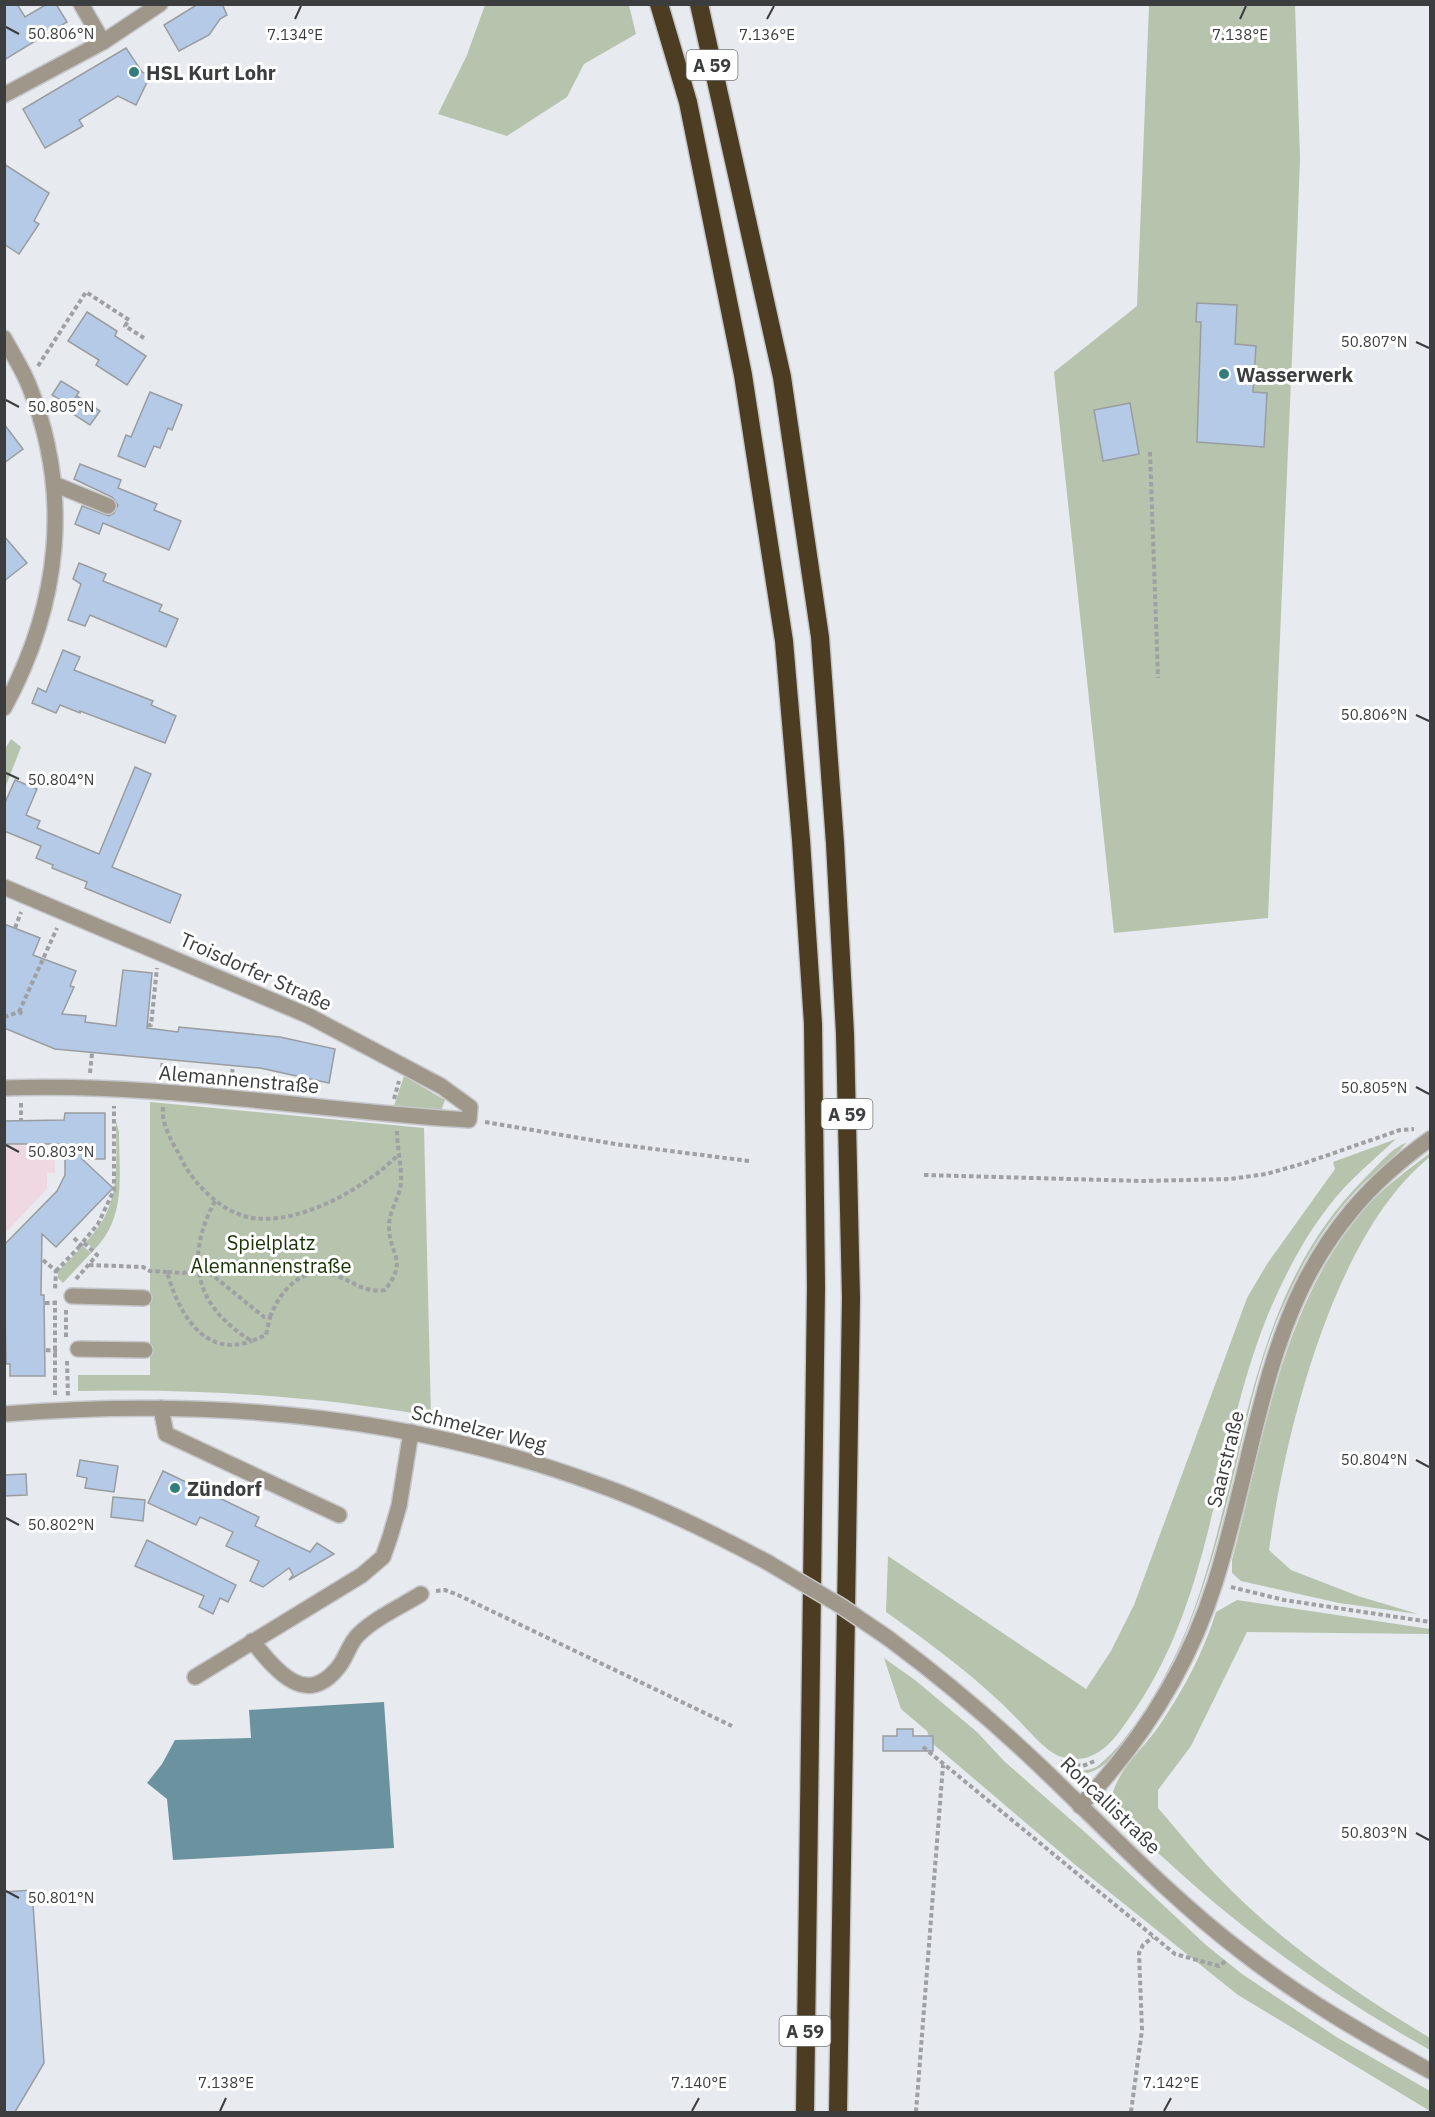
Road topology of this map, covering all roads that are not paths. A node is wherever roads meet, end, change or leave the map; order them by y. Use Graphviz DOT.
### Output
graph roads {
  1 [pos="81,4"];
  2 [pos="160,4"];
  3 [pos="659,4"];
  4 [pos="699,4"];
  5 [pos="103,42"];
  6 [pos="4,95"];
  7 [pos="4,338"];
  8 [pos="54,484"];
  9 [pos="108,506"];
  10 [pos="4,708"];
  11 [pos="4,887"];
  12 [pos="4,1088"];
  13 [pos="469,1120"];
  14 [pos="1425,1134"];
  15 [pos="72,1296"];
  16 [pos="144,1298"];
  17 [pos="72,1350"];
  18 [pos="145,1350"];
  19 [pos="161,1408"];
  20 [pos="4,1414"];
  21 [pos="411,1432"];
  22 [pos="339,1515"];
  23 [pos="768,1562"];
  24 [pos="421,1594"];
  25 [pos="252,1641"];
  26 [pos="195,1677"];
  27 [pos="1080,1806"];
  28 [pos="1431,2071"];
  29 [pos="805,2112"];
  30 [pos="838,2112"];
  1 -- 5 [label="street"];
  2 -- 5 [label="street"];
  3 -- 29 [label="highway, A 59"];
  4 -- 30 [label="highway, A 59"];
  5 -- 6 [label="street"];
  7 -- 8 [label="street"];
  8 -- 9 [label="street"];
  8 -- 10 [label="street"];
  11 -- 13 [label="street, Troisdorfer Straße"];
  12 -- 13 [label="street, Alemannenstraße"];
  14 -- 27 [label="street, Saarstraße"];
  15 -- 16 [label="street"];
  17 -- 18 [label="street"];
  19 -- 20 [label="street, Schmelzer Weg"];
  19 -- 21 [label="street, Schmelzer Weg"];
  19 -- 22 [label="street"];
  21 -- 23 [label="street, Schmelzer Weg"];
  21 -- 25 [label="street"];
  23 -- 27 [label="street, Roncallistraße, bridge"];
  24 -- 25 [label="street"];
  25 -- 26 [label="street"];
  27 -- 28 [label="street, Roncallistraße"];
}
